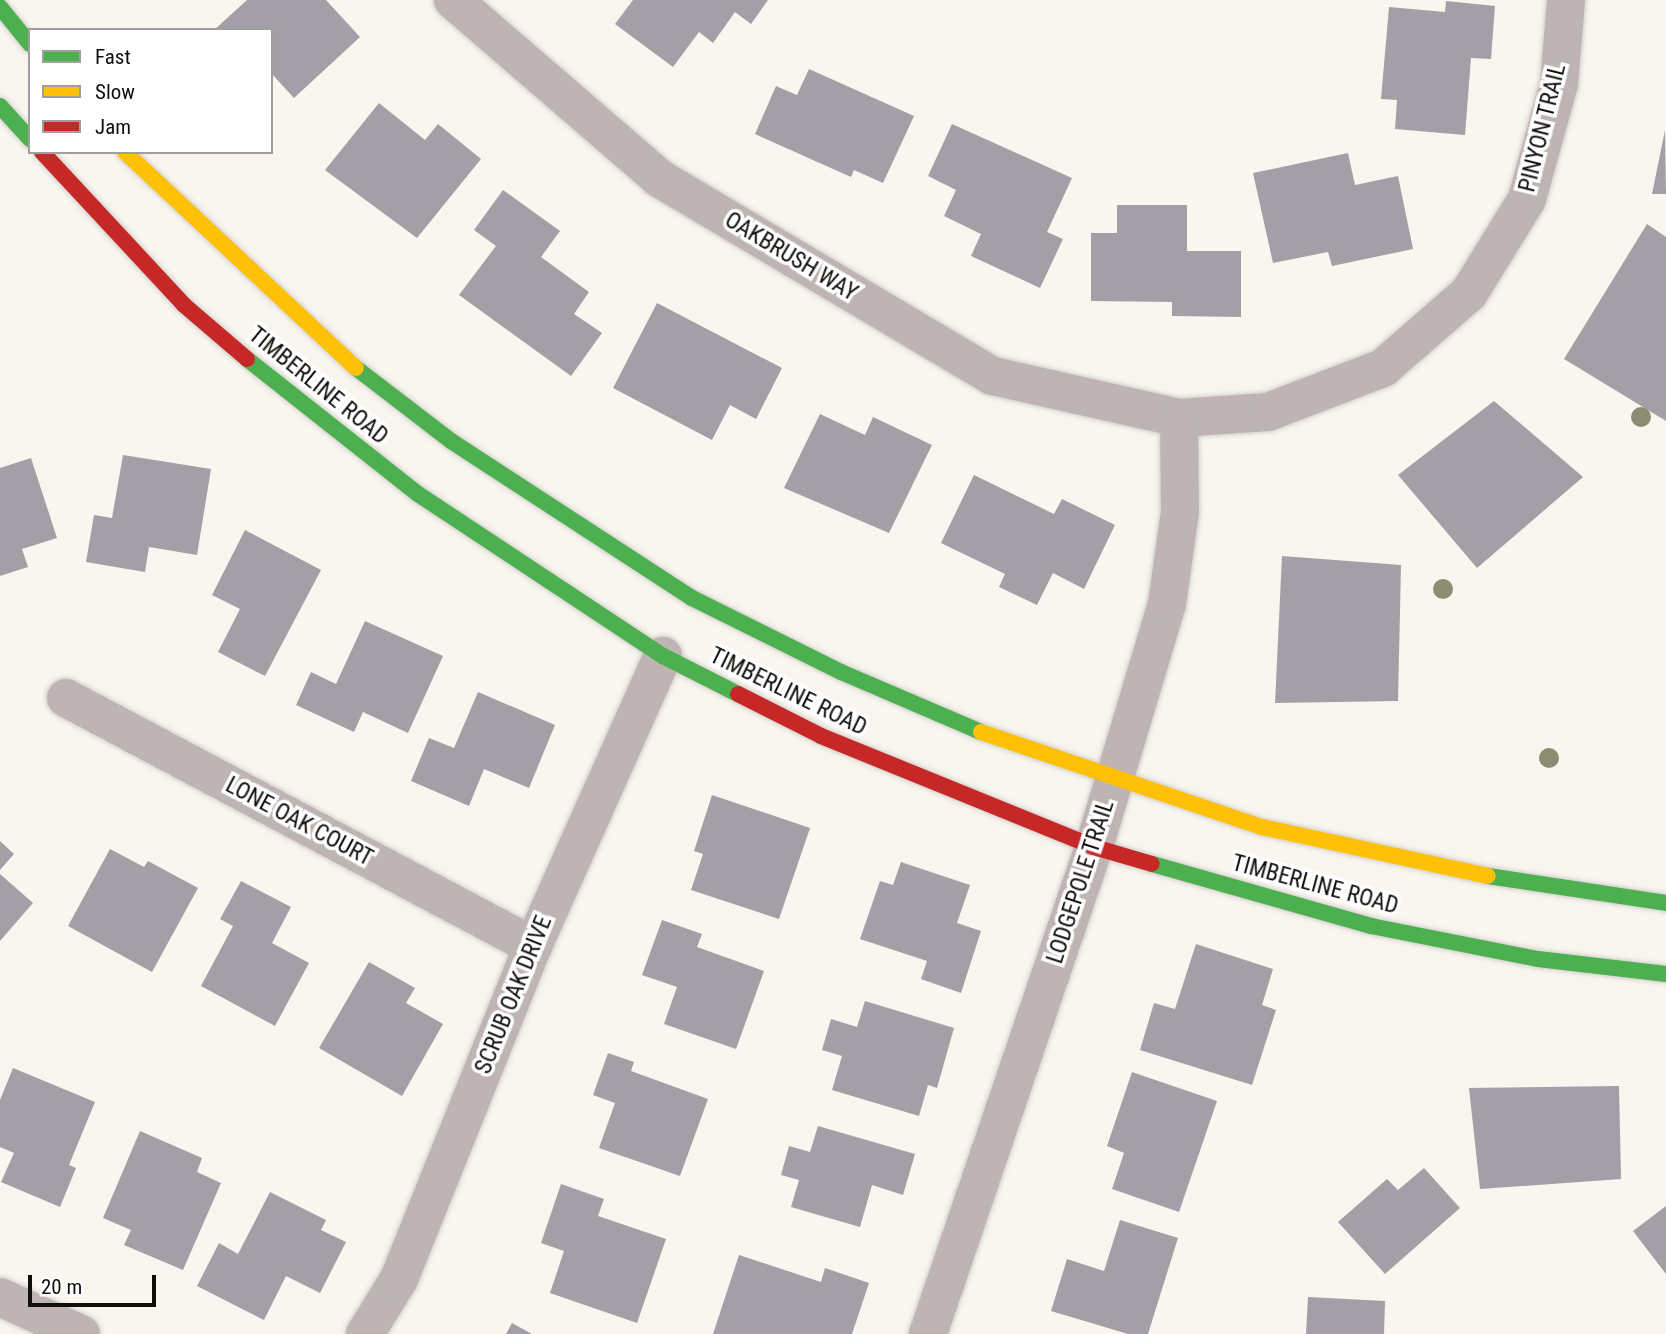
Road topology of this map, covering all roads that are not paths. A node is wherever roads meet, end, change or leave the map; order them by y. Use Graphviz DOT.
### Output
graph roads {
  1 [pos="1566,0"];
  2 [pos="465,4"];
  3 [pos="0,7"];
  4 [pos="28,42"];
  5 [pos="0,106"];
  6 [pos="28,137"];
  7 [pos="43,154"];
  8 [pos="127,154"];
  9 [pos="1179,418"];
  10 [pos="663,656"];
  11 [pos="66,698"];
  12 [pos="1115,779"];
  13 [pos="1094,848"];
  14 [pos="1666,903"];
  15 [pos="533,946"];
  16 [pos="1666,974"];
  17 [pos="0,1297"];
  18 [pos="81,1334"];
  19 [pos="365,1334"];
  20 [pos="928,1334"];
  1 -- 9 [label="street, PINYON TRAIL"];
  2 -- 9 [label="street, OAKBRUSH WAY"];
  3 -- 4 [label="street"];
  5 -- 6 [label="street"];
  7 -- 10 [label="street, TIMBERLINE ROAD"];
  8 -- 12 [label="street, TIMBERLINE ROAD"];
  9 -- 12 [label="street, LODGEPOLE TRAIL"];
  10 -- 13 [label="street, TIMBERLINE ROAD"];
  10 -- 15 [label="street, SCRUB OAK DRIVE"];
  11 -- 15 [label="street, LONE OAK COURT"];
  12 -- 13 [label="street, LODGEPOLE TRAIL"];
  12 -- 14 [label="street, TIMBERLINE ROAD"];
  13 -- 16 [label="street, TIMBERLINE ROAD"];
  13 -- 20 [label="street, LODGEPOLE TRAIL"];
  15 -- 19 [label="street, SCRUB OAK DRIVE"];
  17 -- 18 [label="street"];
}
